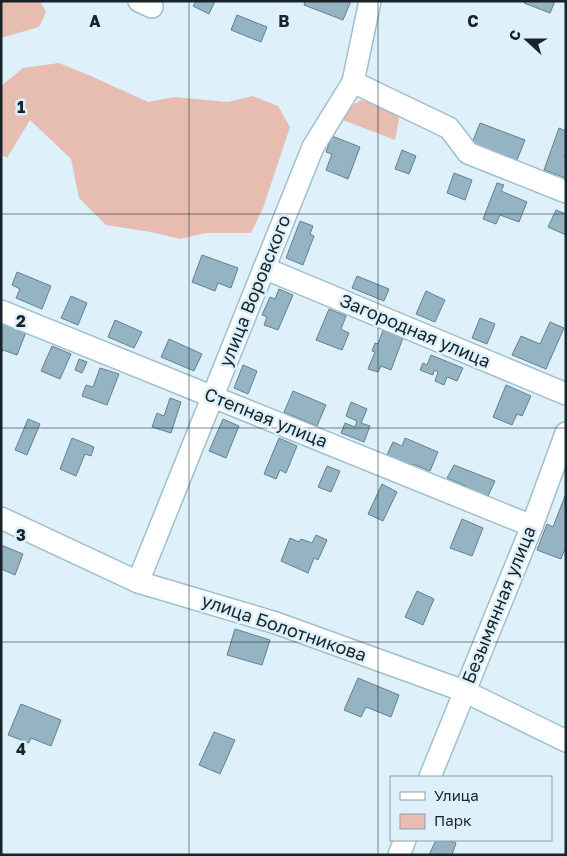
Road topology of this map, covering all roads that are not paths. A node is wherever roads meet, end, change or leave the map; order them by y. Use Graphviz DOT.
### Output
graph roads {
  1 [pos="370,1"];
  2 [pos="353,82"];
  3 [pos="566,192"];
  4 [pos="264,268"];
  5 [pos="1,311"];
  6 [pos="566,394"];
  7 [pos="213,396"];
  8 [pos="566,433"];
  9 [pos="1,518"];
  10 [pos="532,526"];
  11 [pos="138,582"];
  12 [pos="464,691"];
  13 [pos="566,741"];
  14 [pos="430,776"];
  15 [pos="405,841"];
  16 [pos="399,855"];
  1 -- 2 [label="street, улица Воровского"];
  2 -- 3 [label="street"];
  2 -- 4 [label="street, улица Воровского"];
  4 -- 6 [label="street, Загородная улица"];
  4 -- 7 [label="street, улица Воровского"];
  5 -- 7 [label="street, Степная улица"];
  7 -- 10 [label="street, Степная улица"];
  7 -- 11 [label="street, улица Воровского"];
  8 -- 10 [label="street, Безымянная улица"];
  9 -- 11 [label="street, улица Болотникова"];
  10 -- 12 [label="street, Безымянная улица"];
  11 -- 12 [label="street, улица Болотникова"];
  12 -- 13 [label="street, улица Болотникова"];
  12 -- 14 [label="street, Безымянная улица"];
  15 -- 16 [label="street"];
}
